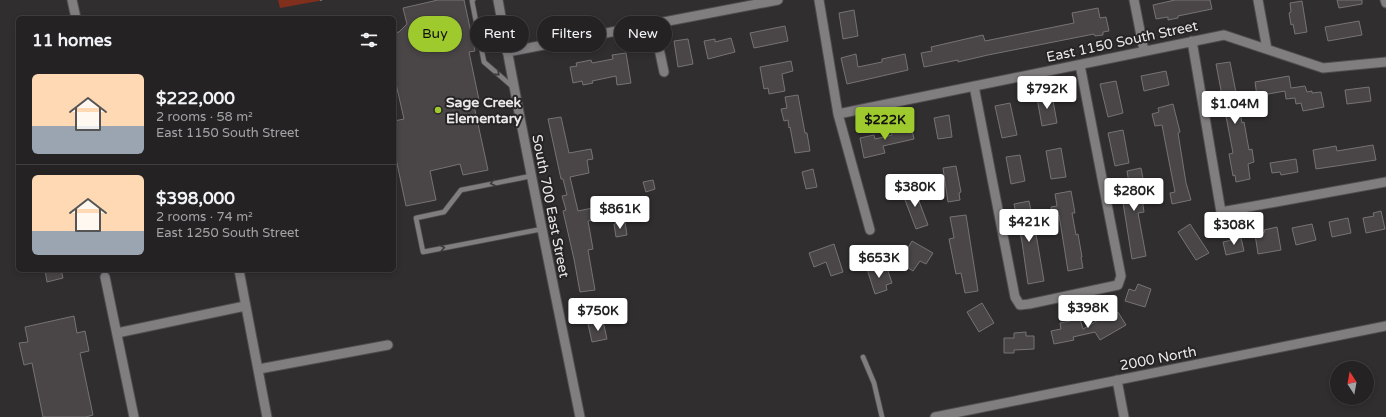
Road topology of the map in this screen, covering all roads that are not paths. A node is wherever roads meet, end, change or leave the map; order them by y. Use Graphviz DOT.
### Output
graph roads {
  1 [pos="72,0"];
  2 [pos="473,0"];
  3 [pos="498,0"];
  4 [pos="778,0"];
  5 [pos="820,0"];
  6 [pos="1134,0"];
  7 [pos="1258,0"];
  8 [pos="1385,0"];
  9 [pos="1386,3"];
  10 [pos="76,16"];
  11 [pos="501,16"];
  12 [pos="672,21"];
  13 [pos="614,32"];
  14 [pos="1192,41"];
  15 [pos="529,48"];
  16 [pos="1267,49"];
  17 [pos="1144,51"];
  18 [pos="507,52"];
  19 [pos="660,52"];
  20 [pos="1386,62"];
  21 [pos="1080,65"];
  22 [pos="664,72"];
  23 [pos="974,86"];
  24 [pos="514,88"];
  25 [pos="838,114"];
  26 [pos="531,176"];
  27 [pos="1386,182"];
  28 [pos="542,229"];
  29 [pos="870,230"];
  30 [pos="239,272"];
  31 [pos="105,277"];
  32 [pos="245,306"];
  33 [pos="1386,326"];
  34 [pos="117,333"];
  35 [pos="388,345"];
  36 [pos="863,357"];
  37 [pos="258,370"];
  38 [pos="1117,380"];
  39 [pos="970,414"];
  40 [pos="134,417"];
  41 [pos="267,417"];
  42 [pos="580,417"];
  43 [pos="882,417"];
  44 [pos="935,417"];
  45 [pos="1124,417"];
  1 -- 10 [label="street"];
  2 -- 24 [label="lane, one-way"];
  3 -- 11 [label="street, South 700 East Street"];
  4 -- 12 [label="street"];
  5 -- 25 [label="street"];
  6 -- 17 [label="street"];
  7 -- 16 [label="street"];
  8 -- 9 [label="street"];
  13 -- 15 [label="street"];
  14 -- 16 [label="street, East 1150 South Street"];
  14 -- 17 [label="street, East 1150 South Street"];
  14 -- 27 [label="street"];
  16 -- 20 [label="street, East 1150 South Street"];
  17 -- 21 [label="street, East 1150 South Street"];
  18 -- 24 [label="street, South 700 East Street"];
  19 -- 22 [label="street"];
  21 -- 23 [label="street, East 1150 South Street"];
  21 -- 23 [label="street"];
  23 -- 25 [label="street, East 1150 South Street"];
  24 -- 26 [label="street, South 700 East Street"];
  25 -- 29 [label="street"];
  26 -- 28 [label="street, South 700 East Street"];
  26 -- 28 [label="lane, one-way"];
  28 -- 42 [label="street, South 700 East Street"];
  30 -- 32 [label="street"];
  31 -- 34 [label="street"];
  32 -- 34 [label="street"];
  32 -- 37 [label="street"];
  33 -- 38 [label="street, 2000 North"];
  34 -- 40 [label="street"];
  35 -- 37 [label="street"];
  36 -- 43 [label="lane"];
  37 -- 41 [label="street"];
  38 -- 39 [label="street, 2000 North"];
  38 -- 45 [label="street"];
  39 -- 44 [label="street, 2000 North"];
}
